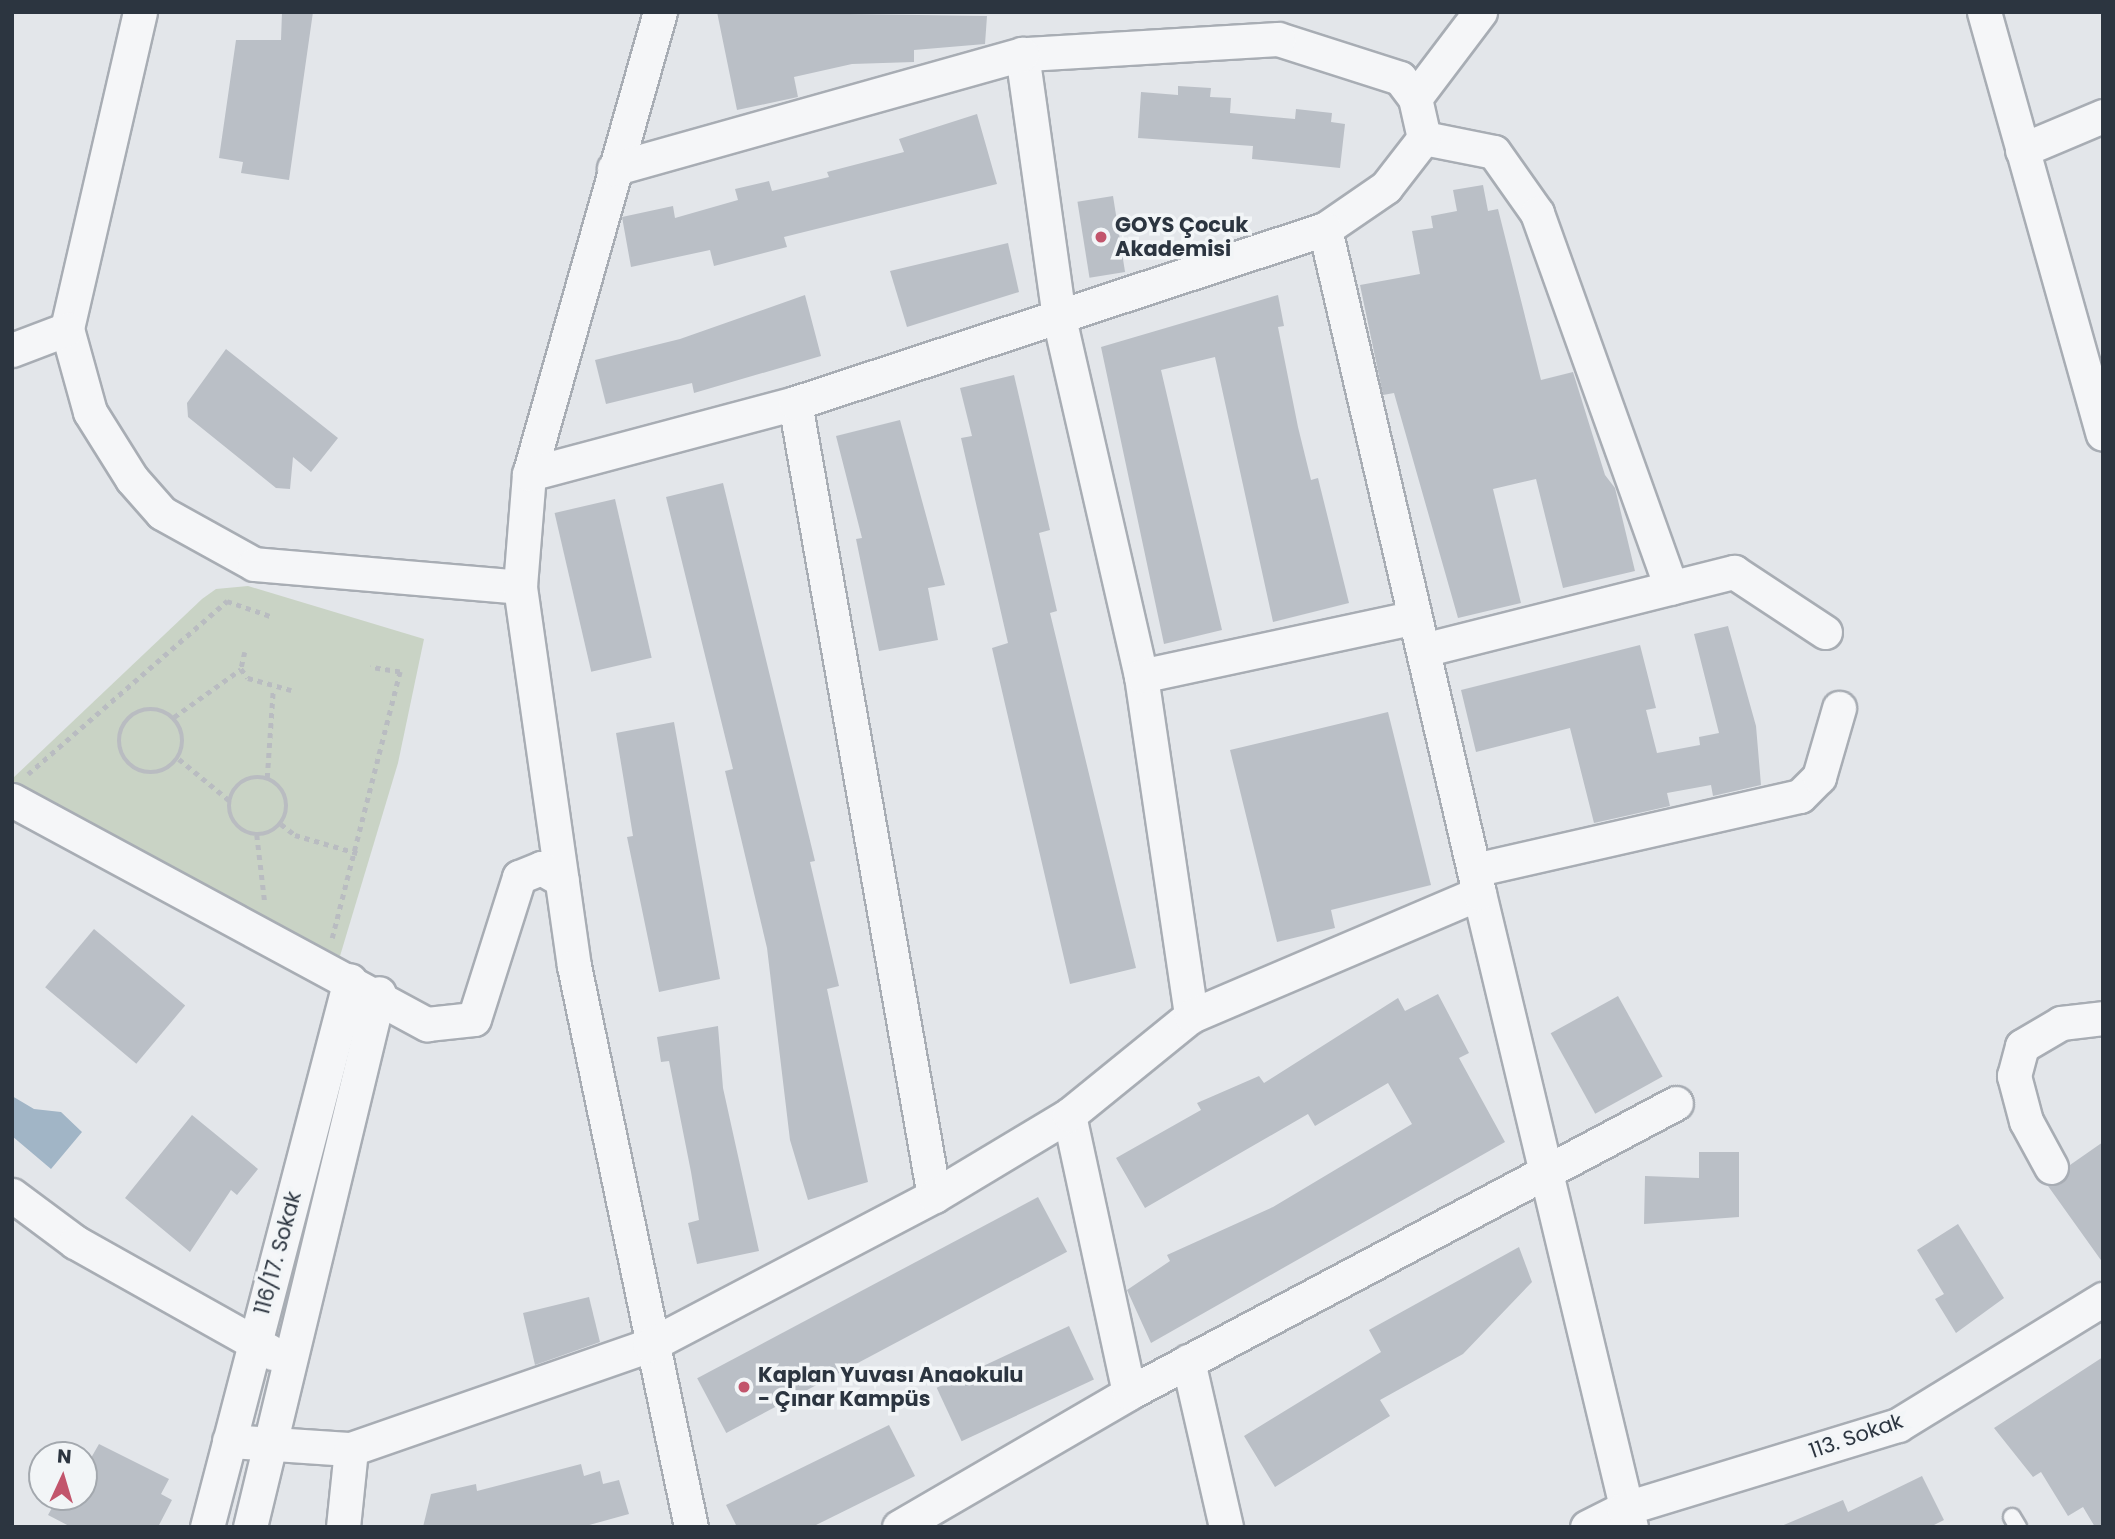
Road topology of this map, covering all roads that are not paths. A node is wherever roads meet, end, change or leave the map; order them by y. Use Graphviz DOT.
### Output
graph roads {
  1 [pos="140,12"];
  2 [pos="660,12"];
  3 [pos="1480,12"];
  4 [pos="1984,12"];
  5 [pos="1022,54"];
  6 [pos="1415,98"];
  7 [pos="2103,116"];
  8 [pos="1424,138"];
  9 [pos="2022,150"];
  10 [pos="614,169"];
  11 [pos="1325,229"];
  12 [pos="1059,318"];
  13 [pos="67,329"];
  14 [pos="12,350"];
  15 [pos="795,403"];
  16 [pos="2103,433"];
  17 [pos="528,474"];
  18 [pos="520,587"];
  19 [pos="1671,588"];
  20 [pos="1411,618"];
  21 [pos="1825,632"];
  22 [pos="1423,650"];
  23 [pos="1141,676"];
  24 [pos="1839,708"];
  25 [pos="16,791"];
  26 [pos="562,880"];
  27 [pos="1477,882"];
  28 [pos="364,986"];
  29 [pos="1191,1016"];
  30 [pos="2103,1018"];
  31 [pos="1676,1103"];
  32 [pos="1069,1115"];
  33 [pos="2051,1167"];
  34 [pos="1542,1172"];
  35 [pos="934,1196"];
  36 [pos="19,1211"];
  37 [pos="2103,1299"];
  38 [pos="255,1343"];
  39 [pos="650,1345"];
  40 [pos="1188,1362"];
  41 [pos="289,1363"];
  42 [pos="1129,1393"];
  43 [pos="229,1441"];
  44 [pos="270,1445"];
  45 [pos="351,1449"];
  46 [pos="1627,1518"];
  47 [pos="207,1527"];
  48 [pos="250,1527"];
  49 [pos="344,1527"];
  50 [pos="691,1527"];
  51 [pos="899,1527"];
  52 [pos="1226,1527"];
  53 [pos="1587,1527"];
  1 -- 13 [label="street"];
  2 -- 10 [label="street"];
  3 -- 6 [label="street"];
  4 -- 9 [label="street"];
  5 -- 6 [label="street"];
  5 -- 10 [label="street"];
  5 -- 12 [label="street"];
  6 -- 8 [label="street"];
  7 -- 9 [label="street"];
  8 -- 11 [label="street"];
  8 -- 19 [label="street"];
  9 -- 16 [label="street"];
  10 -- 17 [label="street"];
  11 -- 12 [label="street"];
  11 -- 20 [label="street"];
  12 -- 15 [label="street"];
  12 -- 23 [label="street"];
  13 -- 14 [label="street"];
  13 -- 18 [label="street"];
  15 -- 17 [label="street"];
  15 -- 35 [label="street"];
  17 -- 18 [label="street"];
  18 -- 26 [label="street"];
  19 -- 21 [label="street"];
  19 -- 22 [label="street"];
  20 -- 22 [label="street"];
  20 -- 23 [label="street"];
  22 -- 27 [label="street"];
  23 -- 29 [label="street"];
  24 -- 27 [label="street"];
  25 -- 28 [label="street"];
  26 -- 28 [label="street"];
  26 -- 39 [label="street"];
  27 -- 29 [label="street"];
  27 -- 34 [label="street"];
  28 -- 38 [label="street, 116/17. Sokak"];
  28 -- 41 [label="street, 116/17. Sokak"];
  29 -- 32 [label="street"];
  30 -- 33 [label="street"];
  31 -- 34 [label="street"];
  32 -- 35 [label="street"];
  32 -- 42 [label="street"];
  34 -- 40 [label="street"];
  34 -- 46 [label="street"];
  35 -- 39 [label="street"];
  36 -- 38 [label="street"];
  37 -- 46 [label="street, 113. Sokak"];
  38 -- 41 [label="street"];
  38 -- 43 [label="street, 116/17. Sokak"];
  39 -- 45 [label="street"];
  39 -- 50 [label="street"];
  40 -- 42 [label="street"];
  40 -- 52 [label="street"];
  41 -- 44 [label="street, 116/17. Sokak"];
  42 -- 51 [label="street"];
  43 -- 44 [label="street"];
  43 -- 47 [label="street, 116/17. Sokak"];
  44 -- 45 [label="street"];
  44 -- 48 [label="street, 116/17. Sokak"];
  45 -- 49 [label="street"];
  46 -- 53 [label="street, 113. Sokak"];
}
